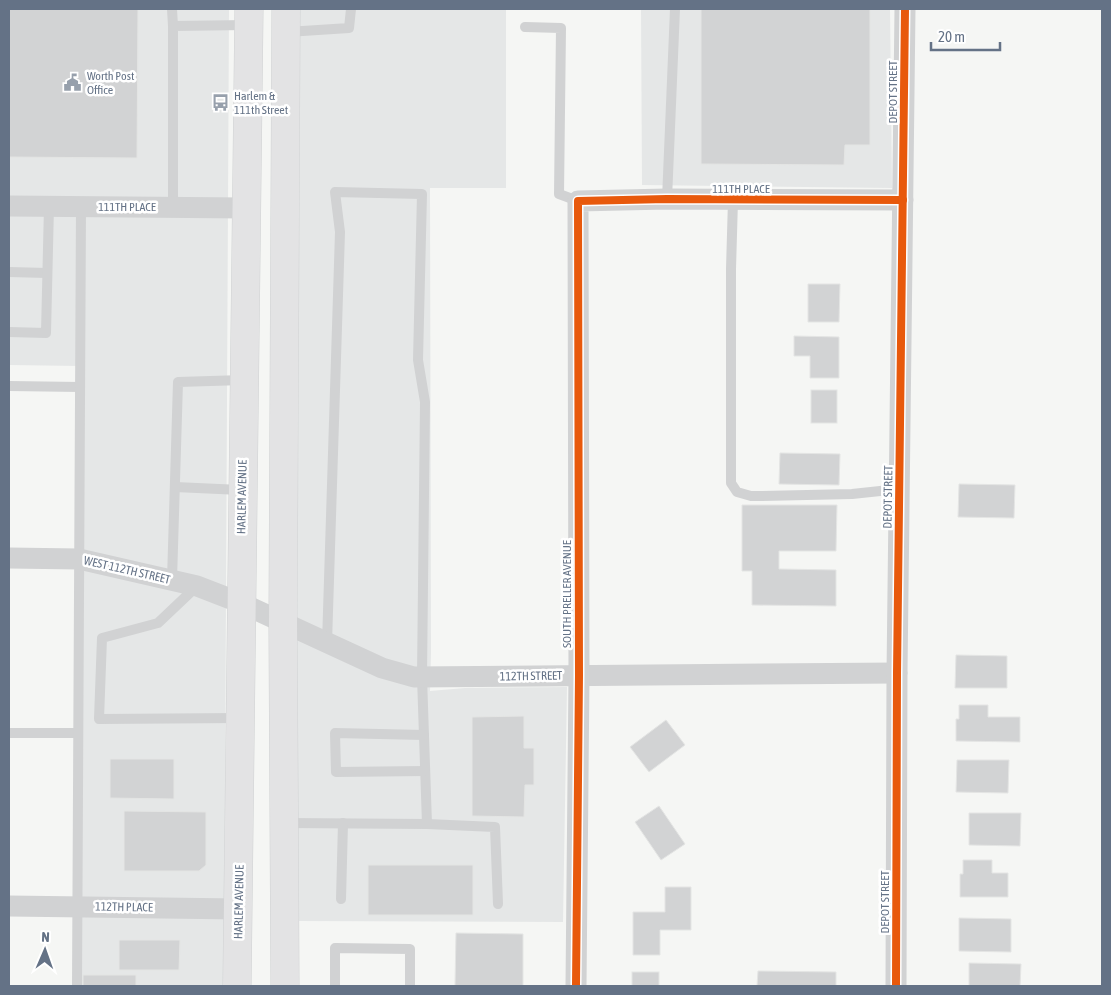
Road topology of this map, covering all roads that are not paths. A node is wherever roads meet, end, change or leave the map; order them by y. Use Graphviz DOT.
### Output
graph roads {
  1 [pos="172,9"];
  2 [pos="351,9"];
  3 [pos="675,9"];
  4 [pos="904,9"];
  5 [pos="248,17"];
  6 [pos="286,20"];
  7 [pos="173,26"];
  8 [pos="525,27"];
  9 [pos="668,200"];
  10 [pos="733,200"];
  11 [pos="903,200"];
  12 [pos="578,201"];
  13 [pos="9,206"];
  14 [pos="49,206"];
  15 [pos="81,207"];
  16 [pos="174,207"];
  17 [pos="246,208"];
  18 [pos="285,209"];
  19 [pos="9,272"];
  20 [pos="47,273"];
  21 [pos="9,332"];
  22 [pos="244,380"];
  23 [pos="9,386"];
  24 [pos="80,387"];
  25 [pos="174,487"];
  26 [pos="899,489"];
  27 [pos="242,490"];
  28 [pos="9,558"];
  29 [pos="79,559"];
  30 [pos="172,580"];
  31 [pos="197,586"];
  32 [pos="241,603"];
  33 [pos="283,623"];
  34 [pos="328,643"];
  35 [pos="897,673"];
  36 [pos="579,675"];
  37 [pos="422,677"];
  38 [pos="240,718"];
  39 [pos="9,732"];
  40 [pos="78,733"];
  41 [pos="424,735"];
  42 [pos="425,771"];
  43 [pos="284,823"];
  44 [pos="343,823"];
  45 [pos="427,824"];
  46 [pos="340,898"];
  47 [pos="498,904"];
  48 [pos="9,906"];
  49 [pos="77,907"];
  50 [pos="239,909"];
  51 [pos="77,986"];
  52 [pos="237,986"];
  53 [pos="285,986"];
  54 [pos="335,986"];
  55 [pos="410,986"];
  56 [pos="576,986"];
  57 [pos="896,986"];
  1 -- 7 [label="lane"];
  2 -- 6 [label="lane"];
  3 -- 9 [label="lane"];
  4 -- 11 [label="street, DEPOT STREET"];
  5 -- 7 [label="lane"];
  5 -- 17 [label="main road, HARLEM AVENUE"];
  6 -- 18 [label="main road"];
  7 -- 16 [label="lane"];
  8 -- 12 [label="lane"];
  9 -- 10 [label="street, 111TH PLACE"];
  9 -- 12 [label="street, 111TH PLACE"];
  10 -- 11 [label="street, 111TH PLACE"];
  10 -- 26 [label="lane"];
  11 -- 26 [label="street, DEPOT STREET"];
  12 -- 36 [label="street, SOUTH PRELLER AVENUE"];
  13 -- 14 [label="street, 111TH PLACE"];
  14 -- 15 [label="street, 111TH PLACE"];
  14 -- 20 [label="lane"];
  15 -- 16 [label="street, 111TH PLACE"];
  15 -- 24 [label="lane"];
  16 -- 17 [label="street, 111TH PLACE"];
  17 -- 18 [label="main road"];
  17 -- 22 [label="main road, HARLEM AVENUE"];
  18 -- 33 [label="main road"];
  19 -- 20 [label="lane"];
  20 -- 21 [label="lane"];
  22 -- 25 [label="lane"];
  22 -- 27 [label="main road, HARLEM AVENUE"];
  23 -- 24 [label="lane"];
  24 -- 29 [label="lane"];
  25 -- 27 [label="lane"];
  25 -- 30 [label="lane"];
  26 -- 35 [label="street, DEPOT STREET"];
  27 -- 32 [label="main road, HARLEM AVENUE"];
  28 -- 29 [label="street, WEST 112TH STREET"];
  29 -- 30 [label="street, WEST 112TH STREET"];
  29 -- 40 [label="lane"];
  30 -- 31 [label="street, WEST 112TH STREET"];
  31 -- 32 [label="street, WEST 112TH STREET"];
  31 -- 38 [label="lane"];
  32 -- 33 [label="street, 112TH STREET"];
  32 -- 38 [label="main road, HARLEM AVENUE"];
  33 -- 34 [label="street, 112TH STREET"];
  33 -- 43 [label="main road"];
  34 -- 37 [label="street, 112TH STREET"];
  34 -- 37 [label="lane"];
  35 -- 36 [label="street, 112TH STREET"];
  35 -- 57 [label="street, DEPOT STREET"];
  36 -- 37 [label="street, 112TH STREET"];
  36 -- 56 [label="street, SOUTH PRELLER AVENUE"];
  37 -- 41 [label="lane"];
  38 -- 50 [label="main road, HARLEM AVENUE"];
  39 -- 40 [label="lane"];
  40 -- 49 [label="lane"];
  41 -- 42 [label="lane"];
  41 -- 42 [label="lane"];
  42 -- 45 [label="lane"];
  43 -- 44 [label="lane"];
  43 -- 53 [label="main road"];
  44 -- 45 [label="lane"];
  44 -- 46 [label="lane"];
  45 -- 47 [label="lane"];
  48 -- 49 [label="street, 112TH PLACE"];
  49 -- 50 [label="street, 112TH PLACE"];
  49 -- 51 [label="lane"];
  50 -- 52 [label="main road, HARLEM AVENUE"];
  54 -- 55 [label="lane"];
}
